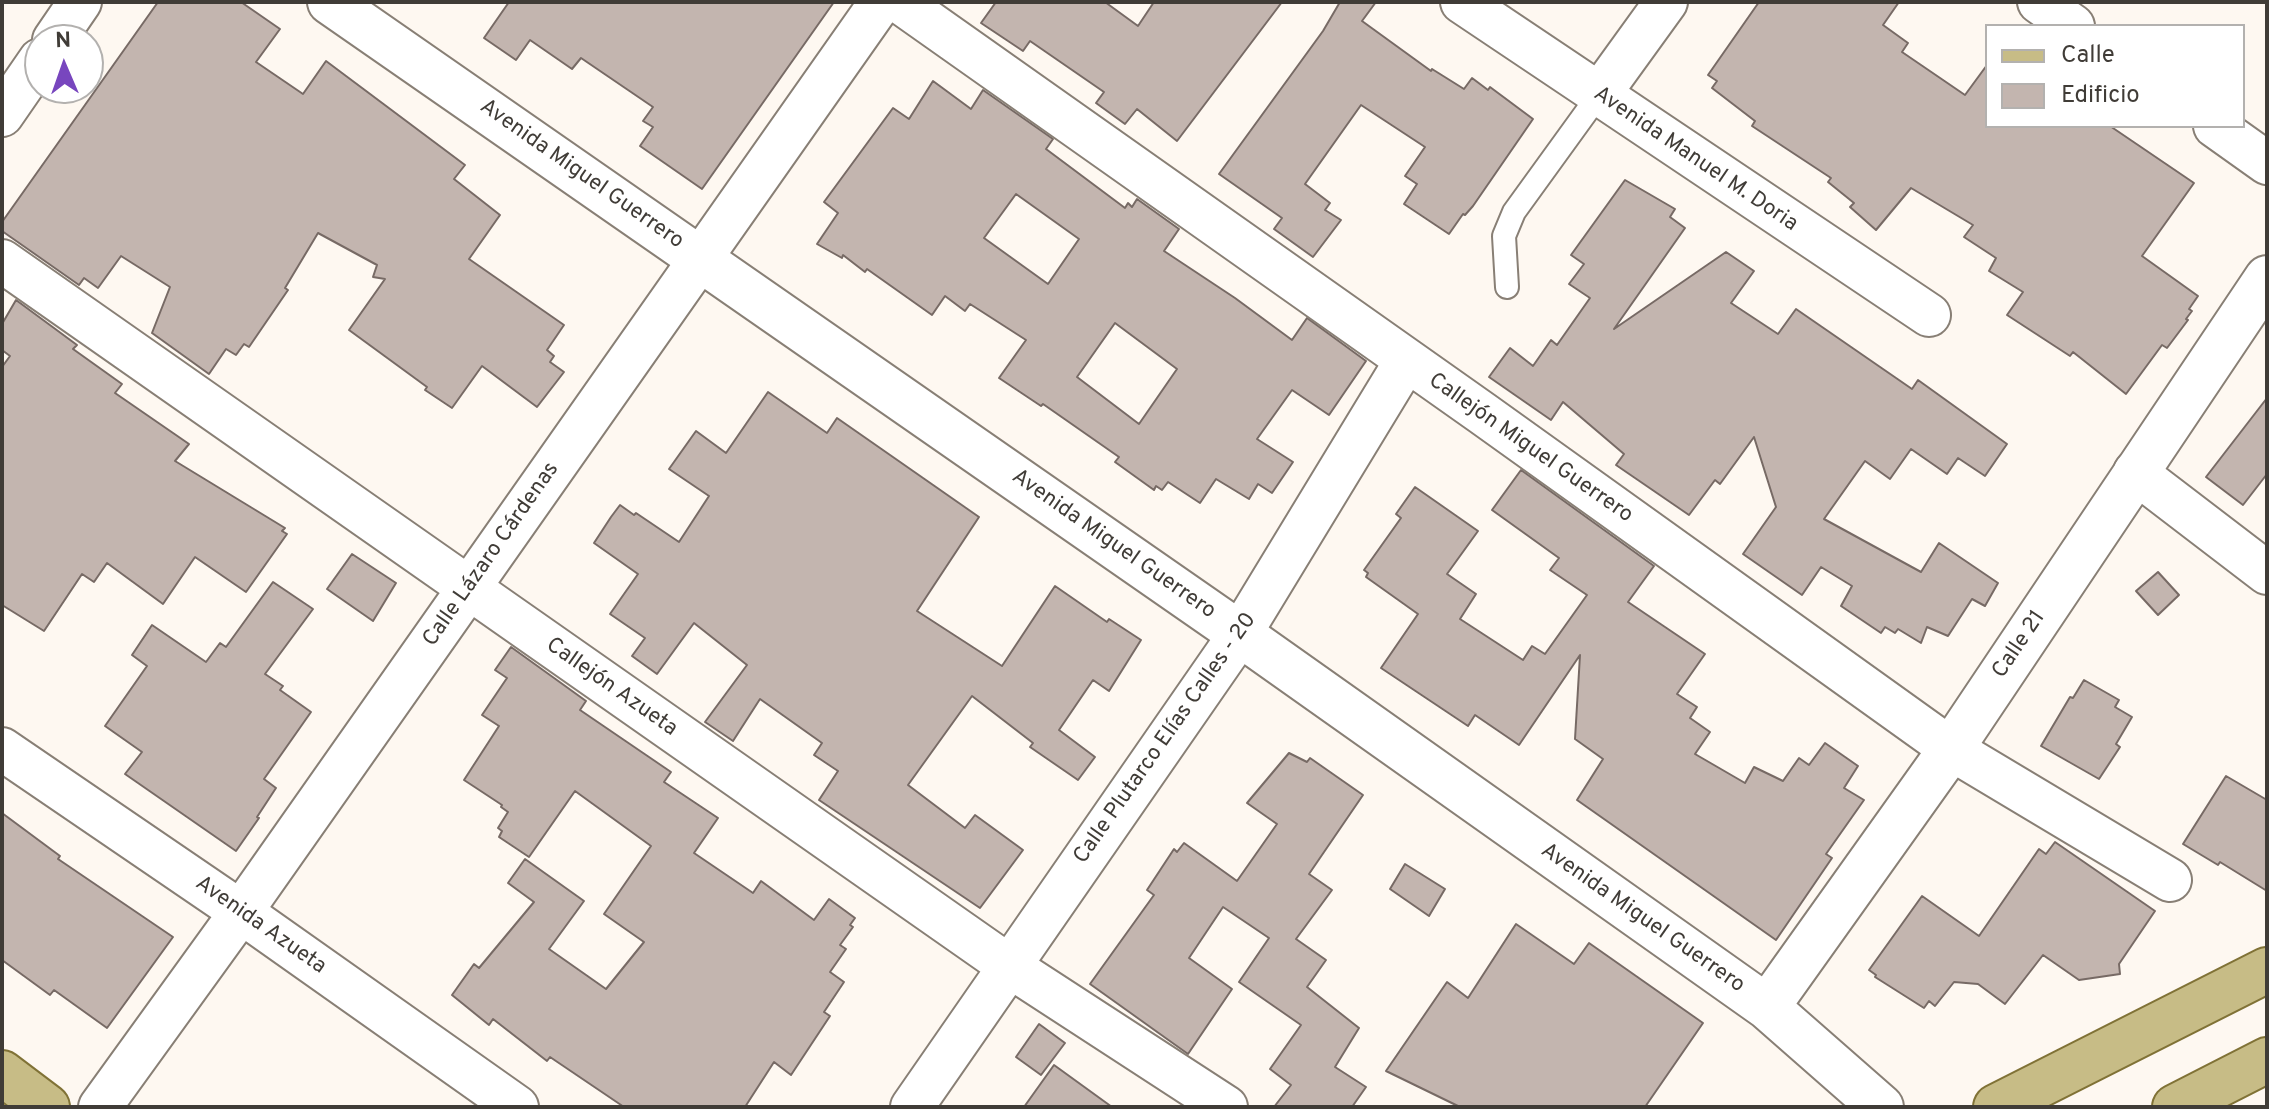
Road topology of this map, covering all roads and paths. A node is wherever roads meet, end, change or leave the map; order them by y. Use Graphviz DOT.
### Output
graph roads {
  1 [pos="80,2"];
  2 [pos="330,2"];
  3 [pos="881,2"];
  4 [pos="900,2"];
  5 [pos="1462,2"];
  6 [pos="1666,2"];
  7 [pos="2039,2"];
  8 [pos="65,24"];
  9 [pos="2070,24"];
  10 [pos="24,83"];
  11 [pos="1598,96"];
  12 [pos="2,115"];
  13 [pos="2218,128"];
  14 [pos="2267,163"];
  15 [pos="701,258"];
  16 [pos="2,261"];
  17 [pos="2267,278"];
  18 [pos="1507,287"];
  19 [pos="1929,315"];
  20 [pos="1406,361"];
  21 [pos="2135,472"];
  22 [pos="2267,573"];
  23 [pos="469,589"];
  24 [pos="1240,634"];
  25 [pos="2,749"];
  26 [pos="1951,749"];
  27 [pos="2170,880"];
  28 [pos="241,912"];
  29 [pos="1009,966"];
  30 [pos="2267,970"];
  31 [pos="1767,1007"];
  32 [pos="2267,1060"];
  33 [pos="2,1073"];
  34 [pos="2201,1102"];
  35 [pos="47,1107"];
  36 [pos="100,1107"];
  37 [pos="517,1107"];
  38 [pos="912,1107"];
  39 [pos="1226,1107"];
  40 [pos="1881,1107"];
  41 [pos="1996,1107"];
  1 -- 8 [label="street"];
  2 -- 15 [label="street, Avenida Miguel Guerrero"];
  3 -- 15 [label="street, Calle Lázaro Cárdenas"];
  4 -- 20 [label="street, Callejón Miguel Guerrero"];
  5 -- 11 [label="street, Avenida Manuel M. Doria"];
  6 -- 11 [label="street"];
  7 -- 9 [label="street"];
  10 -- 12 [label="street"];
  11 -- 18 [label="lane"];
  11 -- 19 [label="street, Avenida Manuel M. Doria"];
  13 -- 14 [label="street"];
  15 -- 23 [label="street, Calle Lázaro Cárdenas"];
  15 -- 24 [label="street, Avenida Miguel Guerrero"];
  16 -- 23 [label="street, Callejón Azueta"];
  17 -- 21 [label="street, Calle 21"];
  20 -- 24 [label="street, Calle Plutarco Elías Calles - 20"];
  20 -- 26 [label="street, Callejón Miguel Guerrero"];
  21 -- 22 [label="street"];
  21 -- 26 [label="street, Calle 21"];
  23 -- 28 [label="street, Calle Lázaro Cárdenas"];
  23 -- 29 [label="street, Callejón Azueta"];
  24 -- 29 [label="street, Calle Plutarco Elías Calles - 20"];
  24 -- 31 [label="street, Avenida Miguel Guerrero"];
  25 -- 28 [label="street, Avenida Azueta"];
  26 -- 27 [label="street, Callejón Miguel Guerrero"];
  26 -- 31 [label="street, Calle 21"];
  28 -- 36 [label="street, Calle Lázaro Cárdenas"];
  28 -- 37 [label="street, Avenida Azueta"];
  29 -- 38 [label="street, Calle Plutarco Elías Calles - 20"];
  29 -- 39 [label="street, Callejón Azueta"];
  30 -- 41 [label="main road"];
  31 -- 40 [label="street, Avenida Miguel Guerrero"];
  32 -- 34 [label="main road"];
  33 -- 35 [label="main road"];
}
